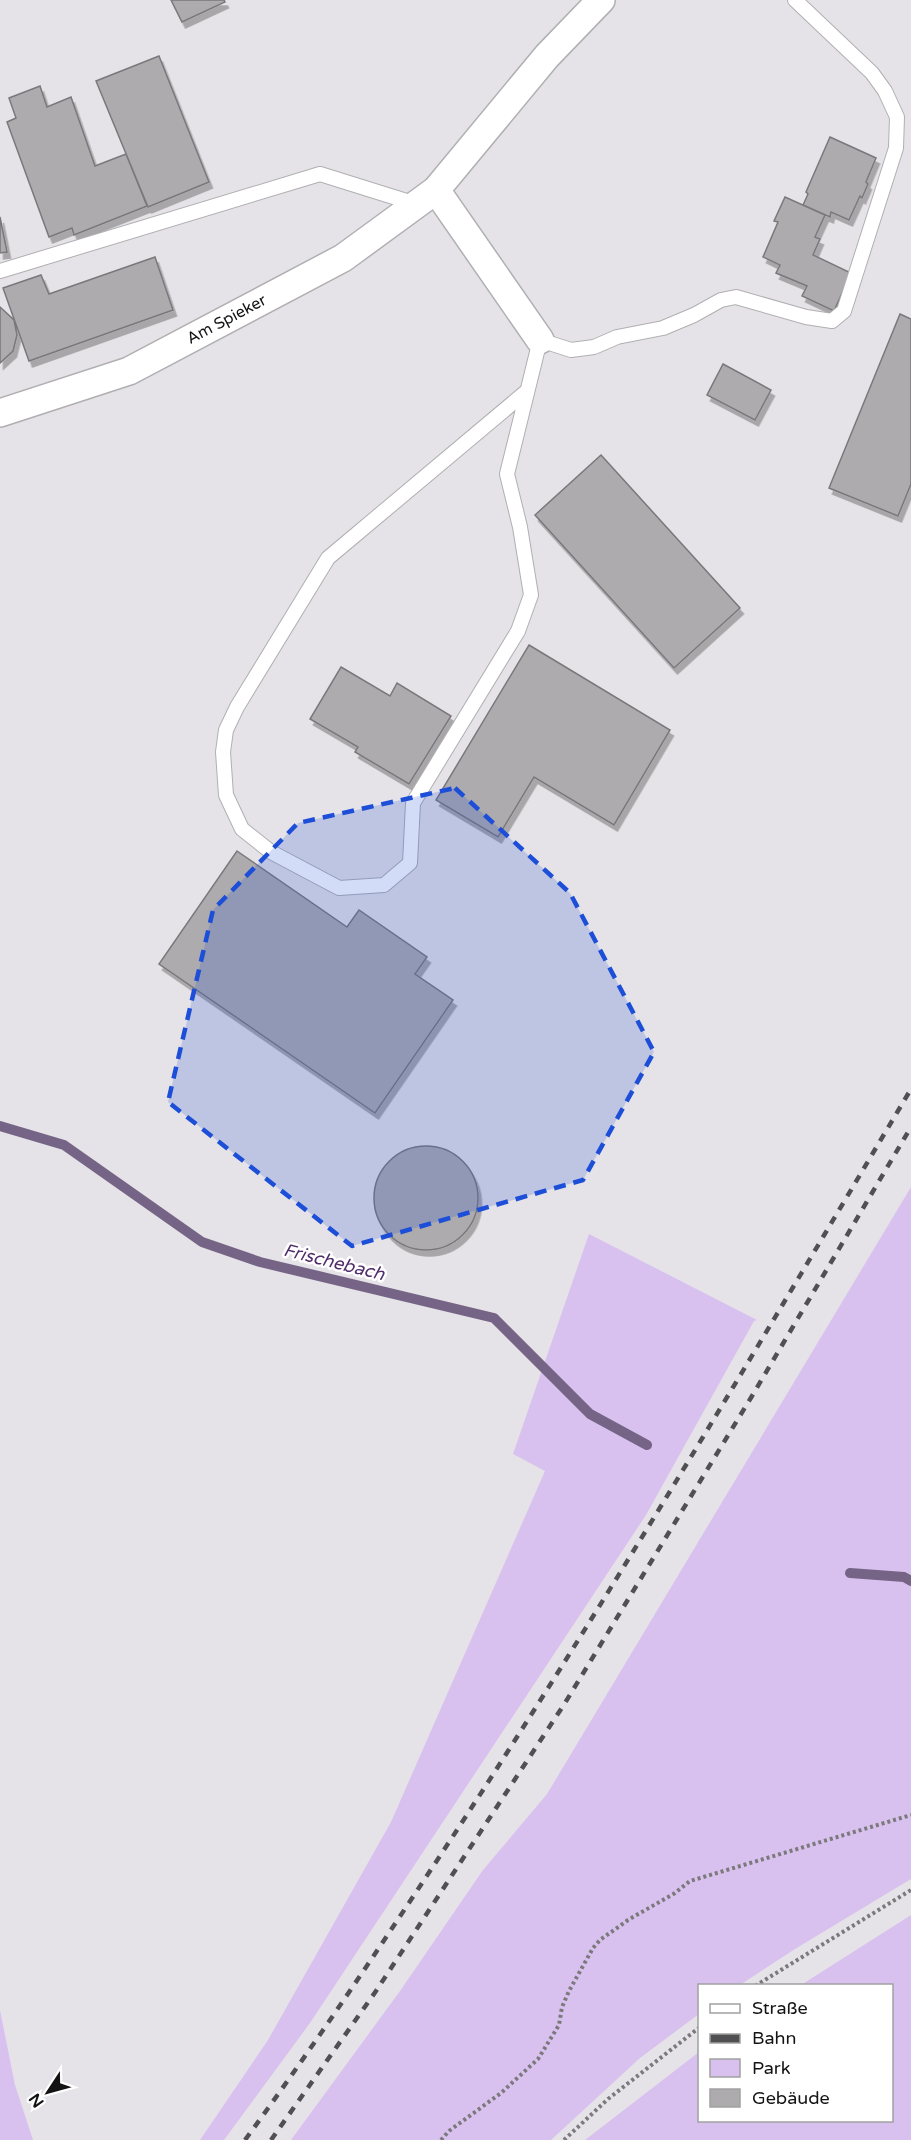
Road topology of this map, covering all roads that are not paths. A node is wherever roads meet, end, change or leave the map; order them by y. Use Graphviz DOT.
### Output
graph roads {
  1 [pos="601,0"];
  2 [pos="795,0"];
  3 [pos="426,197"];
  4 [pos="0,271"];
  5 [pos="540,340"];
  6 [pos="527,391"];
  7 [pos="0,413"];
  1 -- 3 [label="street, Am Spieker"];
  2 -- 5 [label="lane"];
  3 -- 4 [label="lane"];
  3 -- 5 [label="street"];
  3 -- 7 [label="street, Am Spieker"];
  5 -- 6 [label="lane"];
  6 -- 6 [label="lane"];
}
